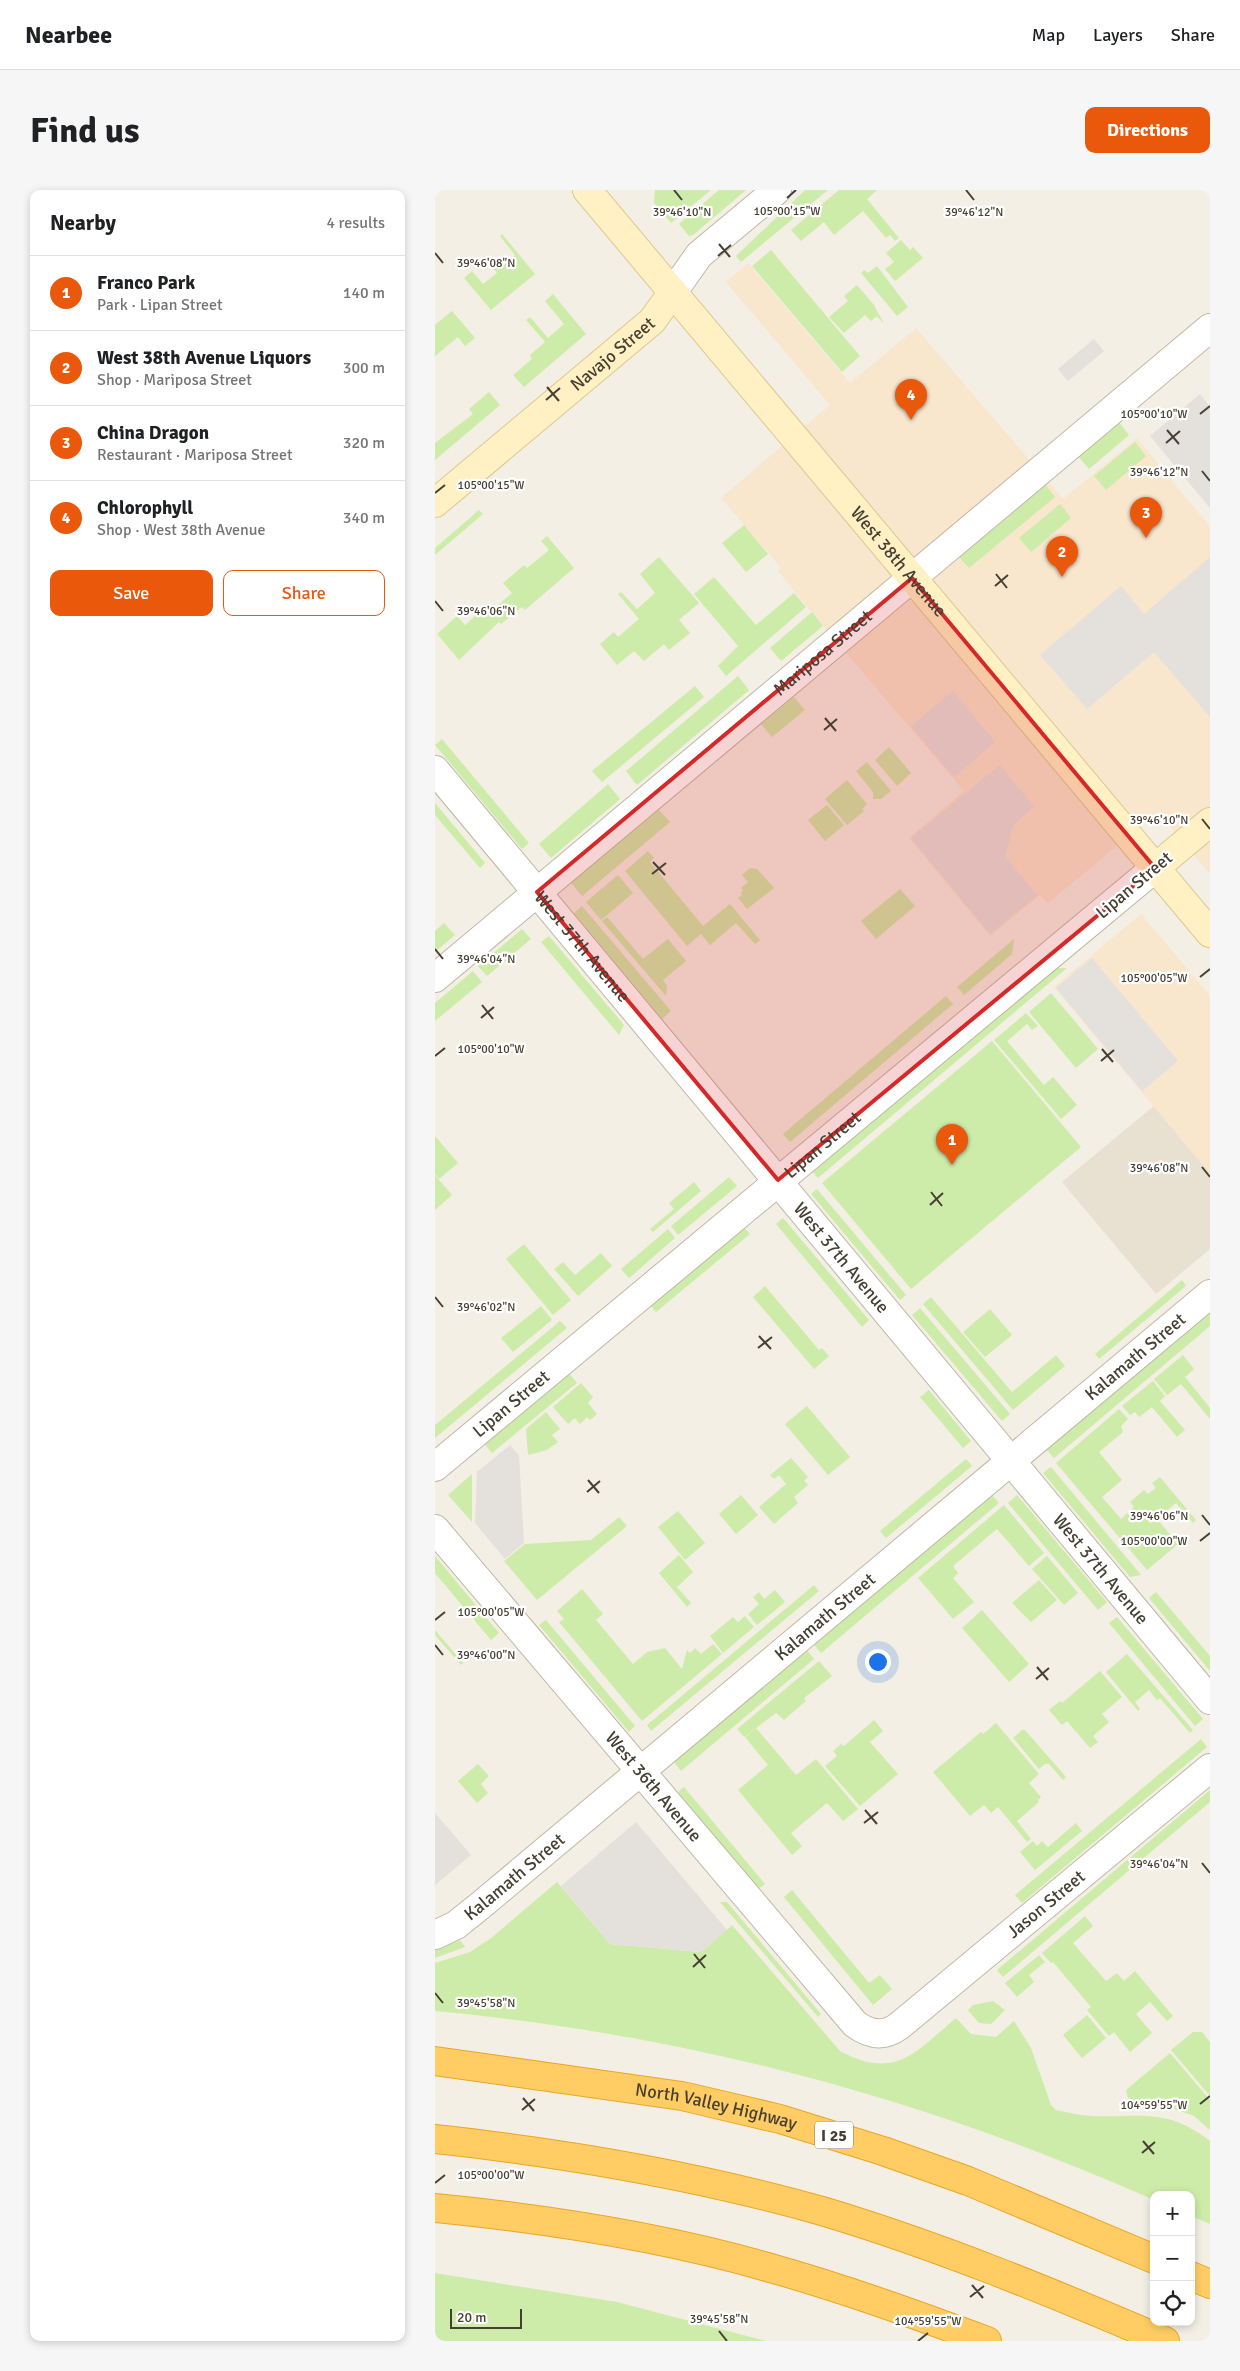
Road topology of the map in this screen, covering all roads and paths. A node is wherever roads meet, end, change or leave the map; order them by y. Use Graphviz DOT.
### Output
graph roads {
  1 [pos="587,190"];
  2 [pos="777,190"];
  3 [pos="673,292"];
  4 [pos="1210,328"];
  5 [pos="435,503"];
  6 [pos="912,578"];
  7 [pos="435,770"];
  8 [pos="1210,822"];
  9 [pos="1155,868"];
  10 [pos="537,892"];
  11 [pos="1210,933"];
  12 [pos="435,978"];
  13 [pos="778,1180"];
  14 [pos="1210,1294"];
  15 [pos="1011,1461"];
  16 [pos="435,1467"];
  17 [pos="435,1529"];
  18 [pos="1210,1700"];
  19 [pos="1210,1768"];
  20 [pos="641,1771"];
  21 [pos="435,1935"];
  22 [pos="878,2034"];
  23 [pos="435,2062"];
  24 [pos="435,2139"];
  25 [pos="435,2208"];
  26 [pos="1150,2257"];
  27 [pos="1195,2278"];
  28 [pos="1210,2284"];
  29 [pos="987,2341"];
  30 [pos="1165,2341"];
  1 -- 3 [label="main road, West 38th Avenue"];
  2 -- 3 [label="street, Navajo Street"];
  3 -- 5 [label="main road, Navajo Street"];
  3 -- 6 [label="main road, West 38th Avenue"];
  4 -- 6 [label="street, Mariposa Street"];
  6 -- 9 [label="main road, West 38th Avenue"];
  6 -- 10 [label="street, Mariposa Street"];
  7 -- 10 [label="street, West 37th Avenue"];
  8 -- 9 [label="main road, Lipan Street"];
  9 -- 11 [label="main road, West 38th Avenue"];
  9 -- 13 [label="street, Lipan Street"];
  10 -- 12 [label="street, Mariposa Street"];
  10 -- 13 [label="street, West 37th Avenue"];
  13 -- 15 [label="street, West 37th Avenue"];
  13 -- 16 [label="street, Lipan Street"];
  14 -- 15 [label="street, Kalamath Street"];
  15 -- 18 [label="street, West 37th Avenue"];
  15 -- 20 [label="street, Kalamath Street"];
  17 -- 20 [label="street, West 36th Avenue"];
  19 -- 22 [label="street, Jason Street"];
  20 -- 21 [label="street, Kalamath Street"];
  20 -- 22 [label="street, West 36th Avenue"];
  23 -- 26 [label="highway, North Valley Highway / I 25"];
  24 -- 30 [label="highway"];
  25 -- 29 [label="highway"];
  27 -- 28 [label="highway"];
}
